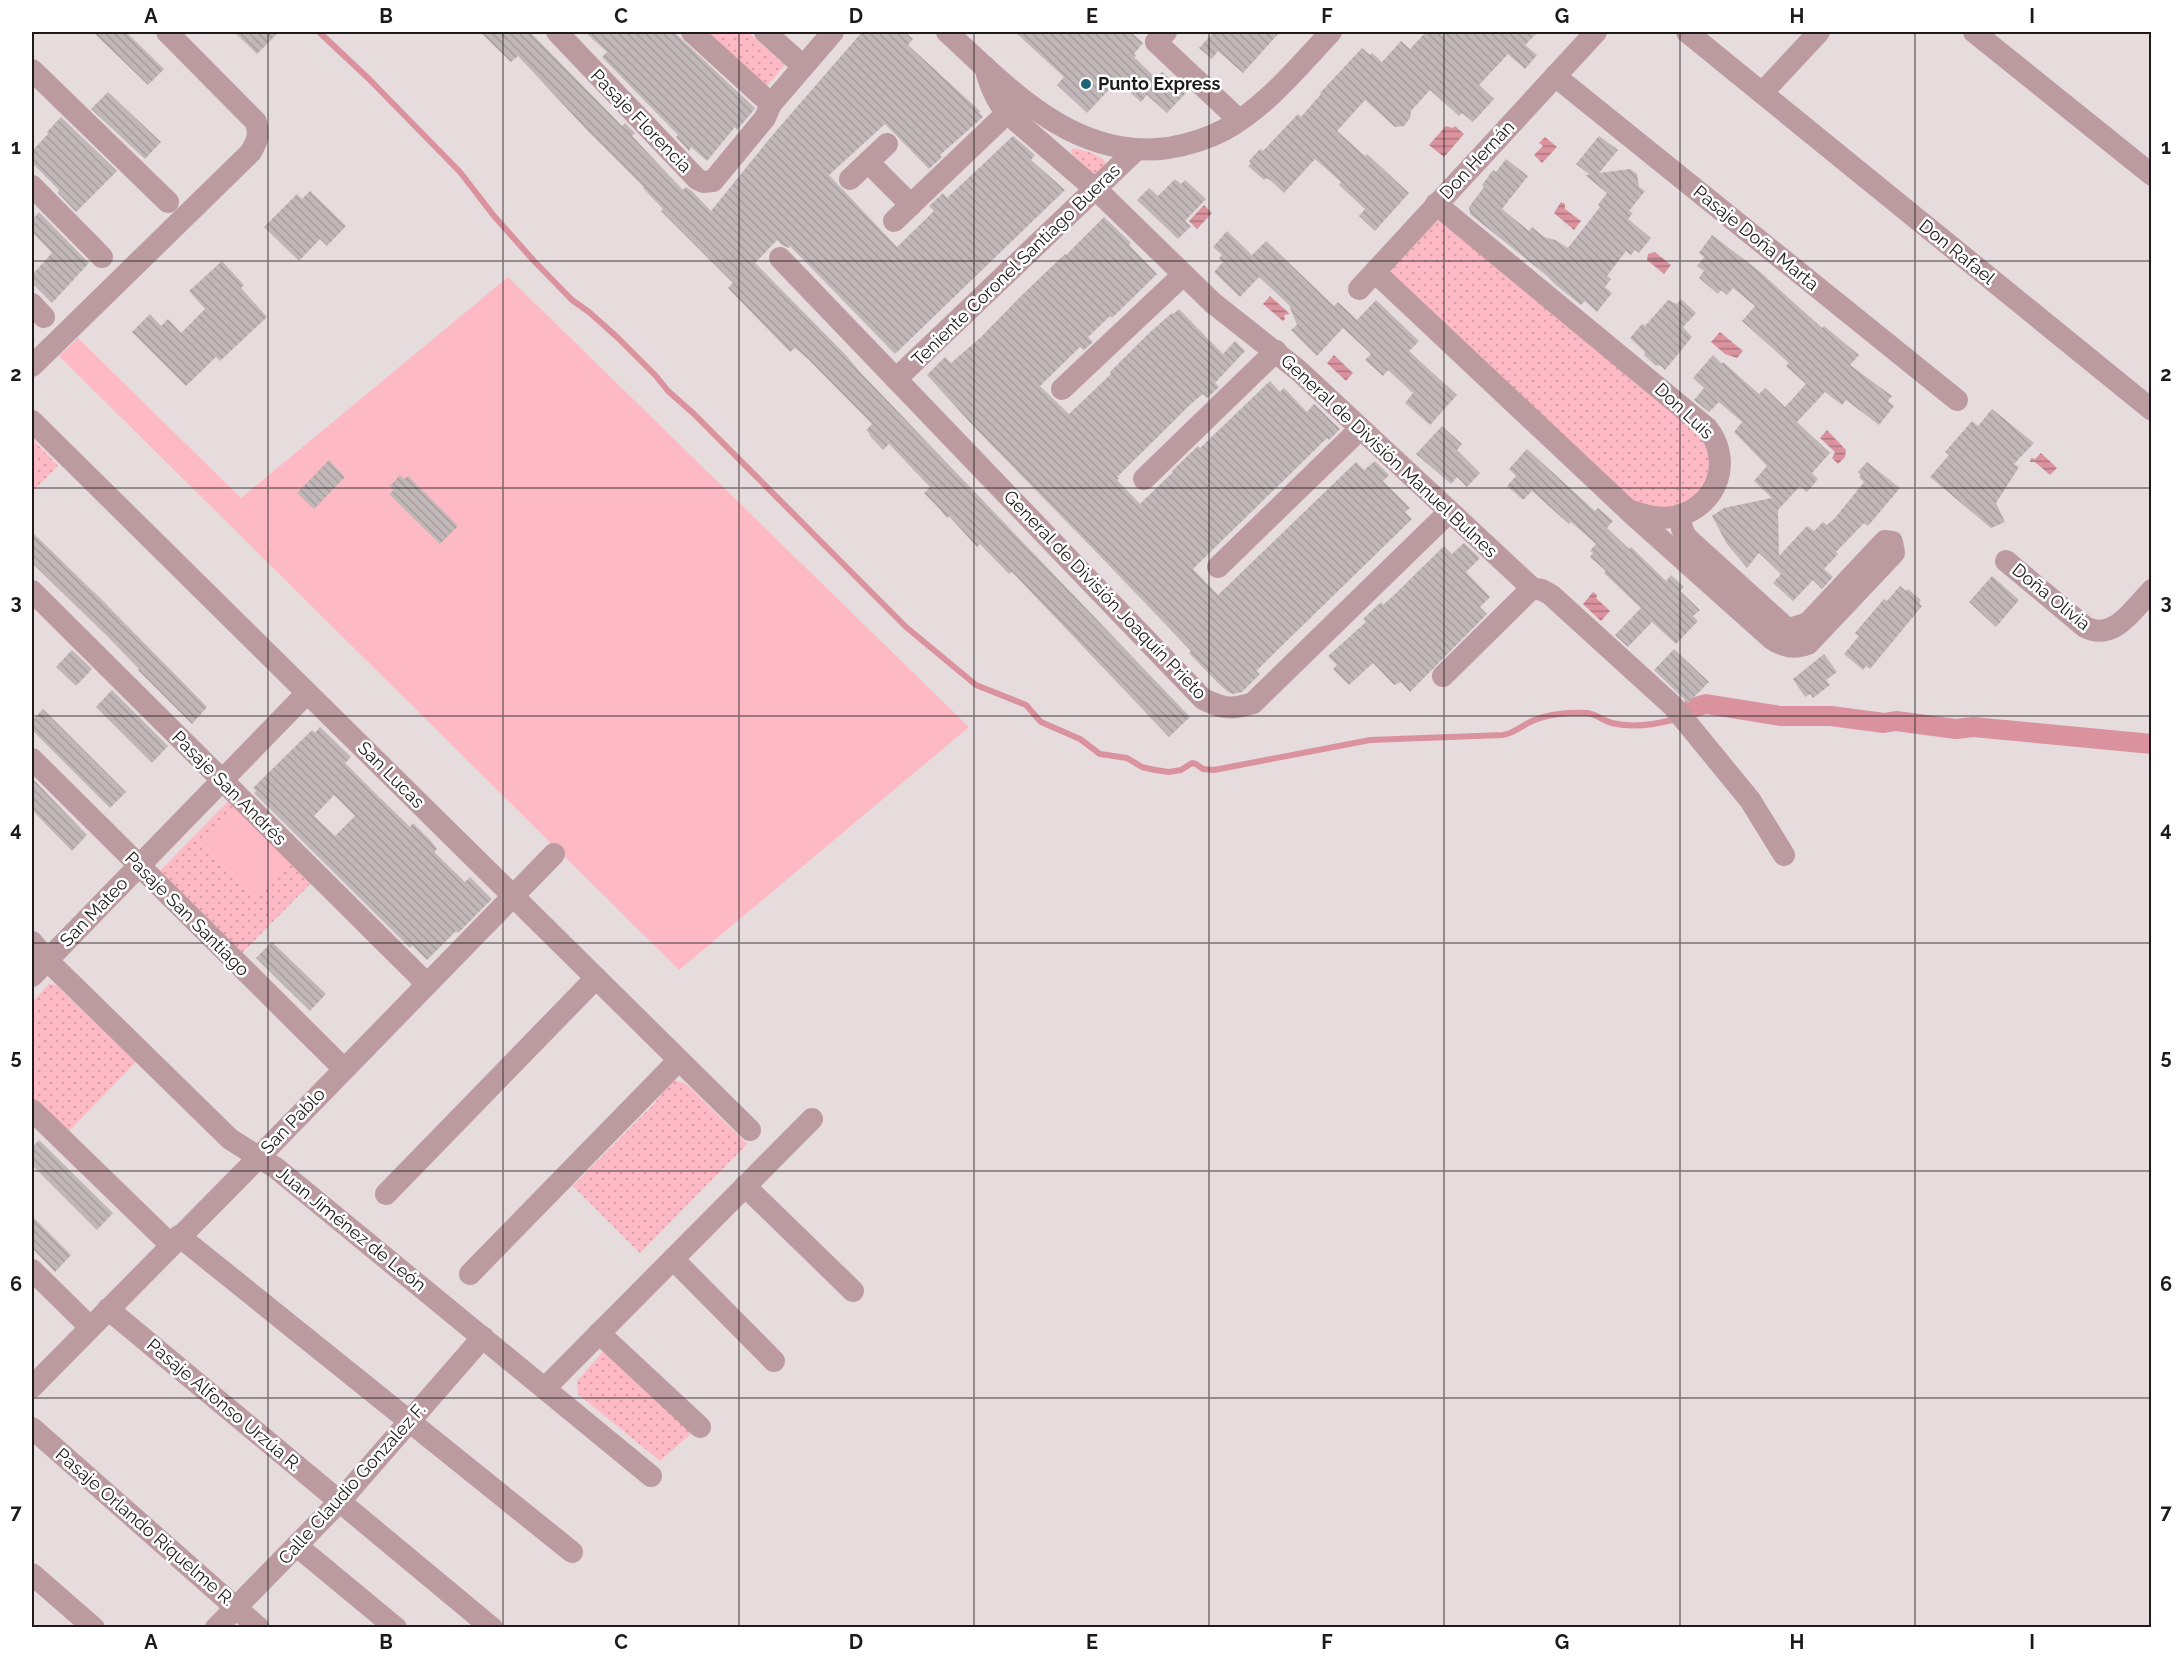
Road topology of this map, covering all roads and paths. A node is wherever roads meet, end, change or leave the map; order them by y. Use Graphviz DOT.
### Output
graph roads {
  1 [pos="167,32"];
  2 [pos="557,32"];
  3 [pos="692,32"];
  4 [pos="765,32"];
  5 [pos="833,32"];
  6 [pos="1166,32"];
  7 [pos="1596,32"];
  8 [pos="1687,32"];
  9 [pos="1819,32"];
  10 [pos="1974,32"];
  11 [pos="1324,34"];
  12 [pos="961,36"];
  13 [pos="803,66"];
  14 [pos="985,68"];
  15 [pos="32,70"];
  16 [pos="1555,76"];
  17 [pos="1762,93"];
  18 [pos="771,104"];
  19 [pos="1007,113"];
  20 [pos="1239,120"];
  21 [pos="886,144"];
  22 [pos="1135,150"];
  23 [pos="868,162"];
  24 [pos="2151,175"];
  25 [pos="850,179"];
  26 [pos="32,186"];
  27 [pos="1095,189"];
  28 [pos="168,202"];
  29 [pos="1436,204"];
  30 [pos="911,205"];
  31 [pos="894,221"];
  32 [pos="102,257"];
  33 [pos="780,258"];
  34 [pos="1375,272"];
  35 [pos="1183,275"];
  36 [pos="1359,289"];
  37 [pos="1276,351"];
  38 [pos="32,366"];
  39 [pos="896,380"];
  40 [pos="1062,389"];
  41 [pos="1957,400"];
  42 [pos="2151,410"];
  43 [pos="32,421"];
  44 [pos="1360,429"];
  45 [pos="1144,479"];
  46 [pos="1628,510"];
  47 [pos="1449,512"];
  48 [pos="1680,515"];
  49 [pos="1697,548"];
  50 [pos="1671,550"];
  51 [pos="2006,561"];
  52 [pos="1218,567"];
  53 [pos="1532,588"];
  54 [pos="2151,590"];
  55 [pos="32,591"];
  56 [pos="1443,676"];
  57 [pos="307,693"];
  58 [pos="32,759"];
  59 [pos="222,781"];
  60 [pos="554,854"];
  61 [pos="1784,855"];
  62 [pos="139,866"];
  63 [pos="513,896"];
  64 [pos="32,942"];
  65 [pos="39,968"];
  66 [pos="596,978"];
  67 [pos="427,984"];
  68 [pos="679,1060"];
  69 [pos="344,1069"];
  70 [pos="32,1110"];
  71 [pos="812,1119"];
  72 [pos="750,1130"];
  73 [pos="259,1157"];
  74 [pos="745,1186"];
  75 [pos="386,1194"];
  76 [pos="175,1240"];
  77 [pos="673,1259"];
  78 [pos="32,1270"];
  79 [pos="470,1274"];
  80 [pos="853,1291"];
  81 [pos="108,1309"];
  82 [pos="90,1327"];
  83 [pos="599,1334"];
  84 [pos="483,1337"];
  85 [pos="774,1361"];
  86 [pos="32,1387"];
  87 [pos="545,1388"];
  88 [pos="409,1422"];
  89 [pos="700,1427"];
  90 [pos="32,1428"];
  91 [pos="651,1476"];
  92 [pos="340,1501"];
  93 [pos="297,1546"];
  94 [pos="573,1552"];
  95 [pos="32,1574"];
  96 [pos="237,1608"];
  97 [pos="94,1628"];
  98 [pos="216,1628"];
  99 [pos="259,1628"];
  100 [pos="396,1628"];
  101 [pos="492,1628"];
  1 -- 38 [label="street"];
  2 -- 18 [label="street, Pasaje Florencia"];
  3 -- 18 [label="street"];
  4 -- 13 [label="street"];
  5 -- 13 [label="street, Pasaje Florencia"];
  6 -- 20 [label="street"];
  7 -- 16 [label="street, Don Hernán"];
  8 -- 17 [label="street, Don Rafael"];
  9 -- 17 [label="street"];
  10 -- 24 [label="street"];
  11 -- 20 [label="street"];
  12 -- 14 [label="street"];
  13 -- 18 [label="street, Pasaje Florencia"];
  14 -- 19 [label="street, General de División Manuel Bulnes"];
  14 -- 22 [label="street"];
  15 -- 28 [label="street"];
  16 -- 29 [label="street, Don Hernán"];
  16 -- 41 [label="street, Pasaje Doña Marta"];
  17 -- 42 [label="street, Don Rafael"];
  19 -- 27 [label="street, General de División Manuel Bulnes"];
  19 -- 30 [label="street"];
  20 -- 22 [label="street"];
  21 -- 23 [label="street"];
  22 -- 27 [label="street, Teniente Coronel Santiago Bueras"];
  23 -- 25 [label="street"];
  23 -- 30 [label="street"];
  26 -- 32 [label="street"];
  27 -- 35 [label="street, General de División Manuel Bulnes"];
  27 -- 39 [label="street, Teniente Coronel Santiago Bueras"];
  29 -- 34 [label="street, Don Hernán"];
  29 -- 48 [label="street, Don Luis"];
  30 -- 31 [label="street"];
  33 -- 39 [label="street, General de División Joaquín Prieto"];
  34 -- 36 [label="street, Don Hernán"];
  34 -- 46 [label="street"];
  35 -- 37 [label="street, General de División Manuel Bulnes"];
  35 -- 40 [label="street"];
  37 -- 44 [label="street, General de División Manuel Bulnes"];
  37 -- 45 [label="street"];
  39 -- 47 [label="street, General de División Joaquín Prieto"];
  43 -- 57 [label="street, San Lucas"];
  44 -- 47 [label="street, General de División Manuel Bulnes"];
  44 -- 52 [label="street"];
  46 -- 48 [label="street"];
  46 -- 50 [label="street"];
  47 -- 53 [label="street, General de División Manuel Bulnes"];
  48 -- 49 [label="street"];
  49 -- 50 [label="street"];
  49 -- 50 [label="street"];
  51 -- 54 [label="street, Doña Olivia"];
  53 -- 56 [label="street"];
  53 -- 61 [label="street, General de División Manuel Bulnes"];
  55 -- 59 [label="street, Pasaje San Andrés"];
  57 -- 59 [label="street, San Mateo"];
  57 -- 63 [label="street, San Lucas"];
  58 -- 62 [label="street, Pasaje San Santiago"];
  59 -- 62 [label="street, San Mateo"];
  59 -- 67 [label="street, Pasaje San Andrés"];
  60 -- 63 [label="street, San Pablo"];
  62 -- 65 [label="street, San Mateo"];
  62 -- 69 [label="street, Pasaje San Santiago"];
  63 -- 66 [label="street, San Lucas"];
  63 -- 67 [label="street, San Pablo"];
  64 -- 65 [label="street, Juan Jiménez de León"];
  65 -- 73 [label="street, Juan Jiménez de León"];
  66 -- 68 [label="street, San Lucas"];
  66 -- 75 [label="street"];
  67 -- 69 [label="street, San Pablo"];
  68 -- 72 [label="street, San Lucas"];
  68 -- 79 [label="street"];
  69 -- 73 [label="street, San Pablo"];
  70 -- 76 [label="street"];
  71 -- 74 [label="street"];
  73 -- 76 [label="street, San Pablo"];
  73 -- 84 [label="street, Juan Jiménez de León"];
  74 -- 77 [label="street"];
  74 -- 80 [label="street"];
  76 -- 81 [label="street, San Pablo"];
  76 -- 88 [label="street"];
  77 -- 83 [label="street"];
  77 -- 85 [label="street"];
  78 -- 82 [label="street"];
  81 -- 82 [label="street, San Pablo"];
  81 -- 92 [label="street, Pasaje Alfonso Urzúa R."];
  82 -- 86 [label="street, San Pablo"];
  83 -- 87 [label="street"];
  83 -- 89 [label="street"];
  84 -- 87 [label="street, Juan Jiménez de León"];
  84 -- 88 [label="street, Calle Claudio Gonzalez F."];
  87 -- 91 [label="street, Juan Jiménez de León"];
  88 -- 92 [label="street, Calle Claudio Gonzalez F."];
  88 -- 94 [label="street"];
  90 -- 96 [label="street, Pasaje Orlando Riquelme R."];
  92 -- 93 [label="street, Calle Claudio Gonzalez F."];
  92 -- 101 [label="street, Pasaje Alfonso Urzúa R."];
  93 -- 96 [label="street, Calle Claudio Gonzalez F."];
  93 -- 100 [label="street"];
  95 -- 97 [label="street"];
  96 -- 98 [label="street, Calle Claudio Gonzalez F."];
  96 -- 99 [label="street, Pasaje Orlando Riquelme R."];
}
